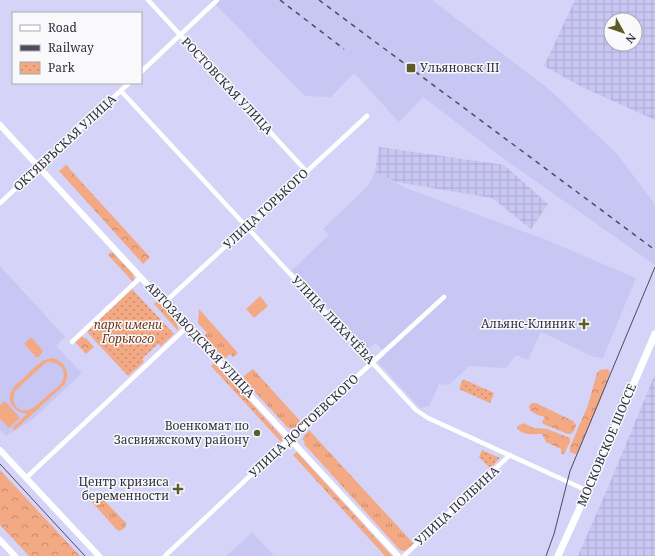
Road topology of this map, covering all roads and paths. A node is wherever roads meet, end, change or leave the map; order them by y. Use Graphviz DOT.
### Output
graph roads {
  1 [pos="148,0"];
  2 [pos="217,0"];
  3 [pos="181,36"];
  4 [pos="142,71"];
  5 [pos="128,84"];
  6 [pos="121,91"];
  7 [pos="367,116"];
  8 [pos="0,125"];
  9 [pos="39,167"];
  10 [pos="306,172"];
  11 [pos="0,203"];
  12 [pos="246,227"];
  13 [pos="142,277"];
  14 [pos="444,297"];
  15 [pos="165,302"];
  16 [pos="188,327"];
  17 [pos="655,334"];
  18 [pos="72,342"];
  19 [pos="373,363"];
  20 [pos="291,438"];
  21 [pos="0,450"];
  22 [pos="510,456"];
  23 [pos="26,478"];
  24 [pos="588,491"];
  25 [pos="0,540"];
  26 [pos="15,556"];
  27 [pos="99,556"];
  28 [pos="165,556"];
  29 [pos="398,556"];
  30 [pos="404,556"];
  31 [pos="558,556"];
  1 -- 3 [label="street, РОСТОВСКАЯ УЛИЦА"];
  2 -- 3 [label="street"];
  3 -- 4 [label="street"];
  3 -- 10 [label="street, РОСТОВСКАЯ УЛИЦА"];
  5 -- 6 [label="street, ОКТЯБРЬСКАЯ УЛИЦА"];
  6 -- 9 [label="street, ОКТЯБРЬСКАЯ УЛИЦА"];
  6 -- 12 [label="street, УЛИЦА ЛИХАЧЁВА"];
  7 -- 10 [label="street, УЛИЦА ГОРЬКОГО"];
  8 -- 9 [label="street, АВТОЗАВОДСКАЯ УЛИЦА"];
  9 -- 11 [label="street, ОКТЯБРЬСКАЯ УЛИЦА"];
  9 -- 13 [label="street, АВТОЗАВОДСКАЯ УЛИЦА"];
  10 -- 12 [label="street, УЛИЦА ГОРЬКОГО"];
  12 -- 15 [label="street, УЛИЦА ГОРЬКОГО"];
  12 -- 19 [label="street, УЛИЦА ЛИХАЧЁВА"];
  13 -- 15 [label="street, АВТОЗАВОДСКАЯ УЛИЦА"];
  13 -- 18 [label="street"];
  14 -- 19 [label="street, УЛИЦА ДОСТОЕВСКОГО"];
  15 -- 16 [label="street, АВТОЗАВОДСКАЯ УЛИЦА"];
  16 -- 20 [label="street, АВТОЗАВОДСКАЯ УЛИЦА"];
  16 -- 23 [label="street"];
  17 -- 24 [label="main road, МОСКОВСКОЕ ШОССЕ"];
  19 -- 20 [label="street, УЛИЦА ДОСТОЕВСКОГО"];
  19 -- 22 [label="street, УЛИЦА ЛИХАЧЁВА"];
  20 -- 28 [label="street, УЛИЦА ДОСТОЕВСКОГО"];
  20 -- 29 [label="street, АВТОЗАВОДСКАЯ УЛИЦА"];
  21 -- 23 [label="street"];
  22 -- 24 [label="street, УЛИЦА ЛИХАЧЁВА"];
  22 -- 30 [label="street, УЛИЦА ПОЛБИНА"];
  23 -- 27 [label="street"];
  24 -- 31 [label="main road, МОСКОВСКОЕ ШОССЕ"];
  25 -- 26 [label="street"];
}
